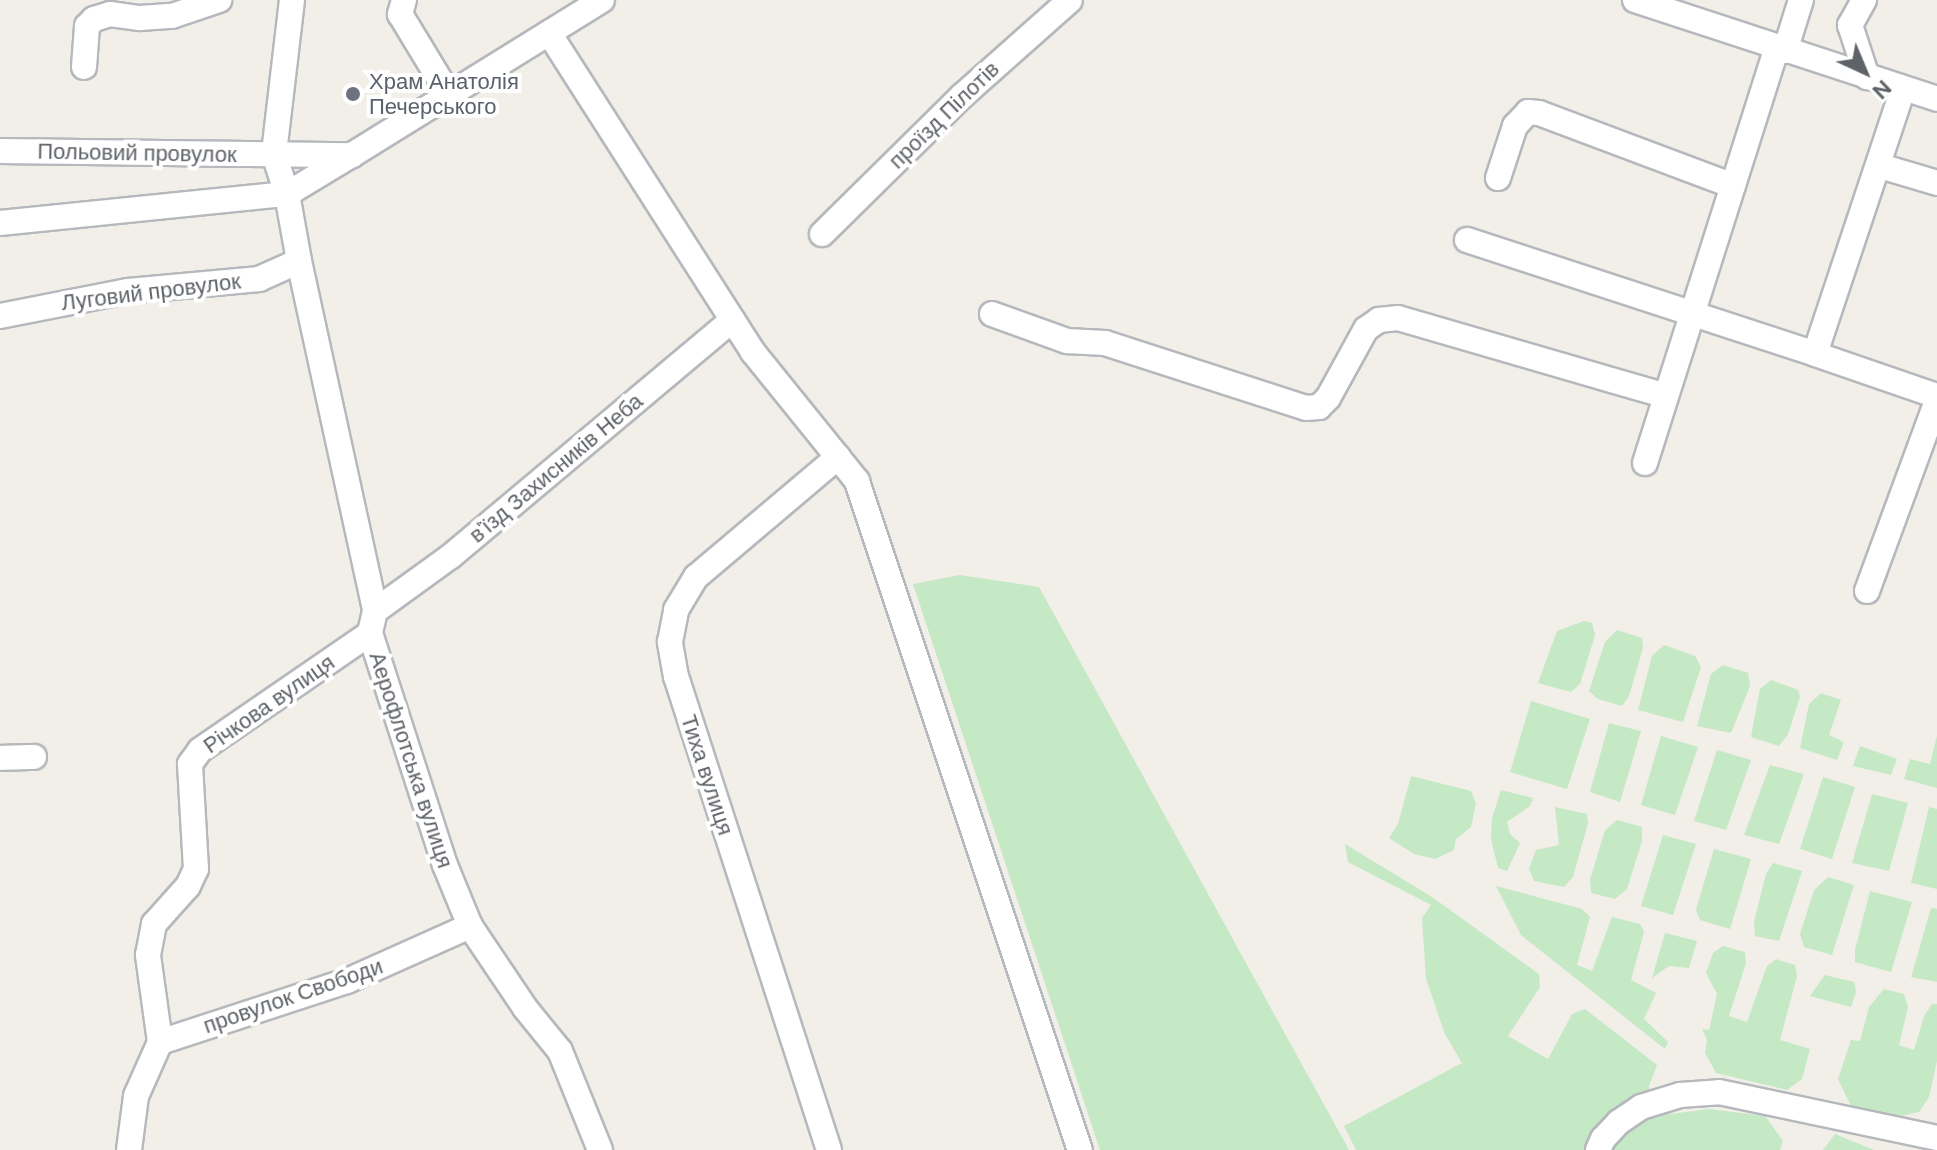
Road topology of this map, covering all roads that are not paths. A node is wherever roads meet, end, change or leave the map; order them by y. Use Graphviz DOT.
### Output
graph roads {
  1 [pos="219,0"];
  2 [pos="292,0"];
  3 [pos="404,0"];
  4 [pos="602,0"];
  5 [pos="1070,0"];
  6 [pos="1635,0"];
  7 [pos="1801,0"];
  8 [pos="1864,0"];
  9 [pos="152,9"];
  10 [pos="549,33"];
  11 [pos="1781,49"];
  12 [pos="84,67"];
  13 [pos="1867,77"];
  14 [pos="1903,89"];
  15 [pos="449,95"];
  16 [pos="1937,99"];
  17 [pos="0,151"];
  18 [pos="274,154"];
  19 [pos="352,155"];
  20 [pos="1880,166"];
  21 [pos="1498,178"];
  22 [pos="1937,183"];
  23 [pos="1733,186"];
  24 [pos="287,194"];
  25 [pos="0,223"];
  26 [pos="822,234"];
  27 [pos="1467,240"];
  28 [pos="299,261"];
  29 [pos="992,314"];
  30 [pos="0,316"];
  31 [pos="1691,317"];
  32 [pos="732,320"];
  33 [pos="1815,354"];
  34 [pos="1666,396"];
  35 [pos="1937,398"];
  36 [pos="838,457"];
  37 [pos="1645,463"];
  38 [pos="1867,591"];
  39 [pos="373,622"];
  40 [pos="34,757"];
  41 [pos="0,758"];
  42 [pos="470,926"];
  43 [pos="160,1042"];
  44 [pos="1937,1138"];
  45 [pos="129,1150"];
  46 [pos="600,1150"];
  47 [pos="829,1150"];
  48 [pos="1080,1150"];
  49 [pos="1598,1150"];
  1 -- 9 [label="street"];
  2 -- 18 [label="street"];
  3 -- 15 [label="street"];
  4 -- 10 [label="street"];
  5 -- 26 [label="street, проїзд Пілотів"];
  6 -- 11 [label="street"];
  7 -- 11 [label="street"];
  8 -- 13 [label="street"];
  9 -- 12 [label="street"];
  10 -- 15 [label="street"];
  10 -- 32 [label="street"];
  11 -- 13 [label="street"];
  11 -- 23 [label="street"];
  13 -- 14 [label="street"];
  14 -- 16 [label="street"];
  14 -- 20 [label="street"];
  15 -- 19 [label="street"];
  17 -- 18 [label="street, Польовий провулок"];
  18 -- 19 [label="street, Польовий провулок"];
  18 -- 24 [label="street, Аерофлотська вулиця"];
  19 -- 24 [label="street"];
  20 -- 22 [label="street"];
  20 -- 33 [label="street"];
  21 -- 23 [label="street"];
  23 -- 31 [label="street"];
  24 -- 25 [label="street"];
  24 -- 28 [label="street, Аерофлотська вулиця"];
  27 -- 31 [label="street"];
  28 -- 30 [label="street, Луговий провулок"];
  28 -- 39 [label="street, Аерофлотська вулиця"];
  29 -- 34 [label="street"];
  31 -- 33 [label="street"];
  31 -- 34 [label="street"];
  32 -- 36 [label="street"];
  32 -- 39 [label="street, в'їзд Захисників Неба"];
  33 -- 35 [label="street"];
  34 -- 37 [label="street"];
  35 -- 38 [label="street"];
  36 -- 47 [label="street, Тиха вулиця"];
  36 -- 48 [label="street"];
  39 -- 42 [label="street, Аерофлотська вулиця"];
  39 -- 43 [label="street, Річкова вулиця"];
  40 -- 41 [label="street"];
  42 -- 43 [label="street, провулок Свободи"];
  42 -- 46 [label="street, Аерофлотська вулиця"];
  43 -- 45 [label="street"];
  44 -- 49 [label="street"];
}
